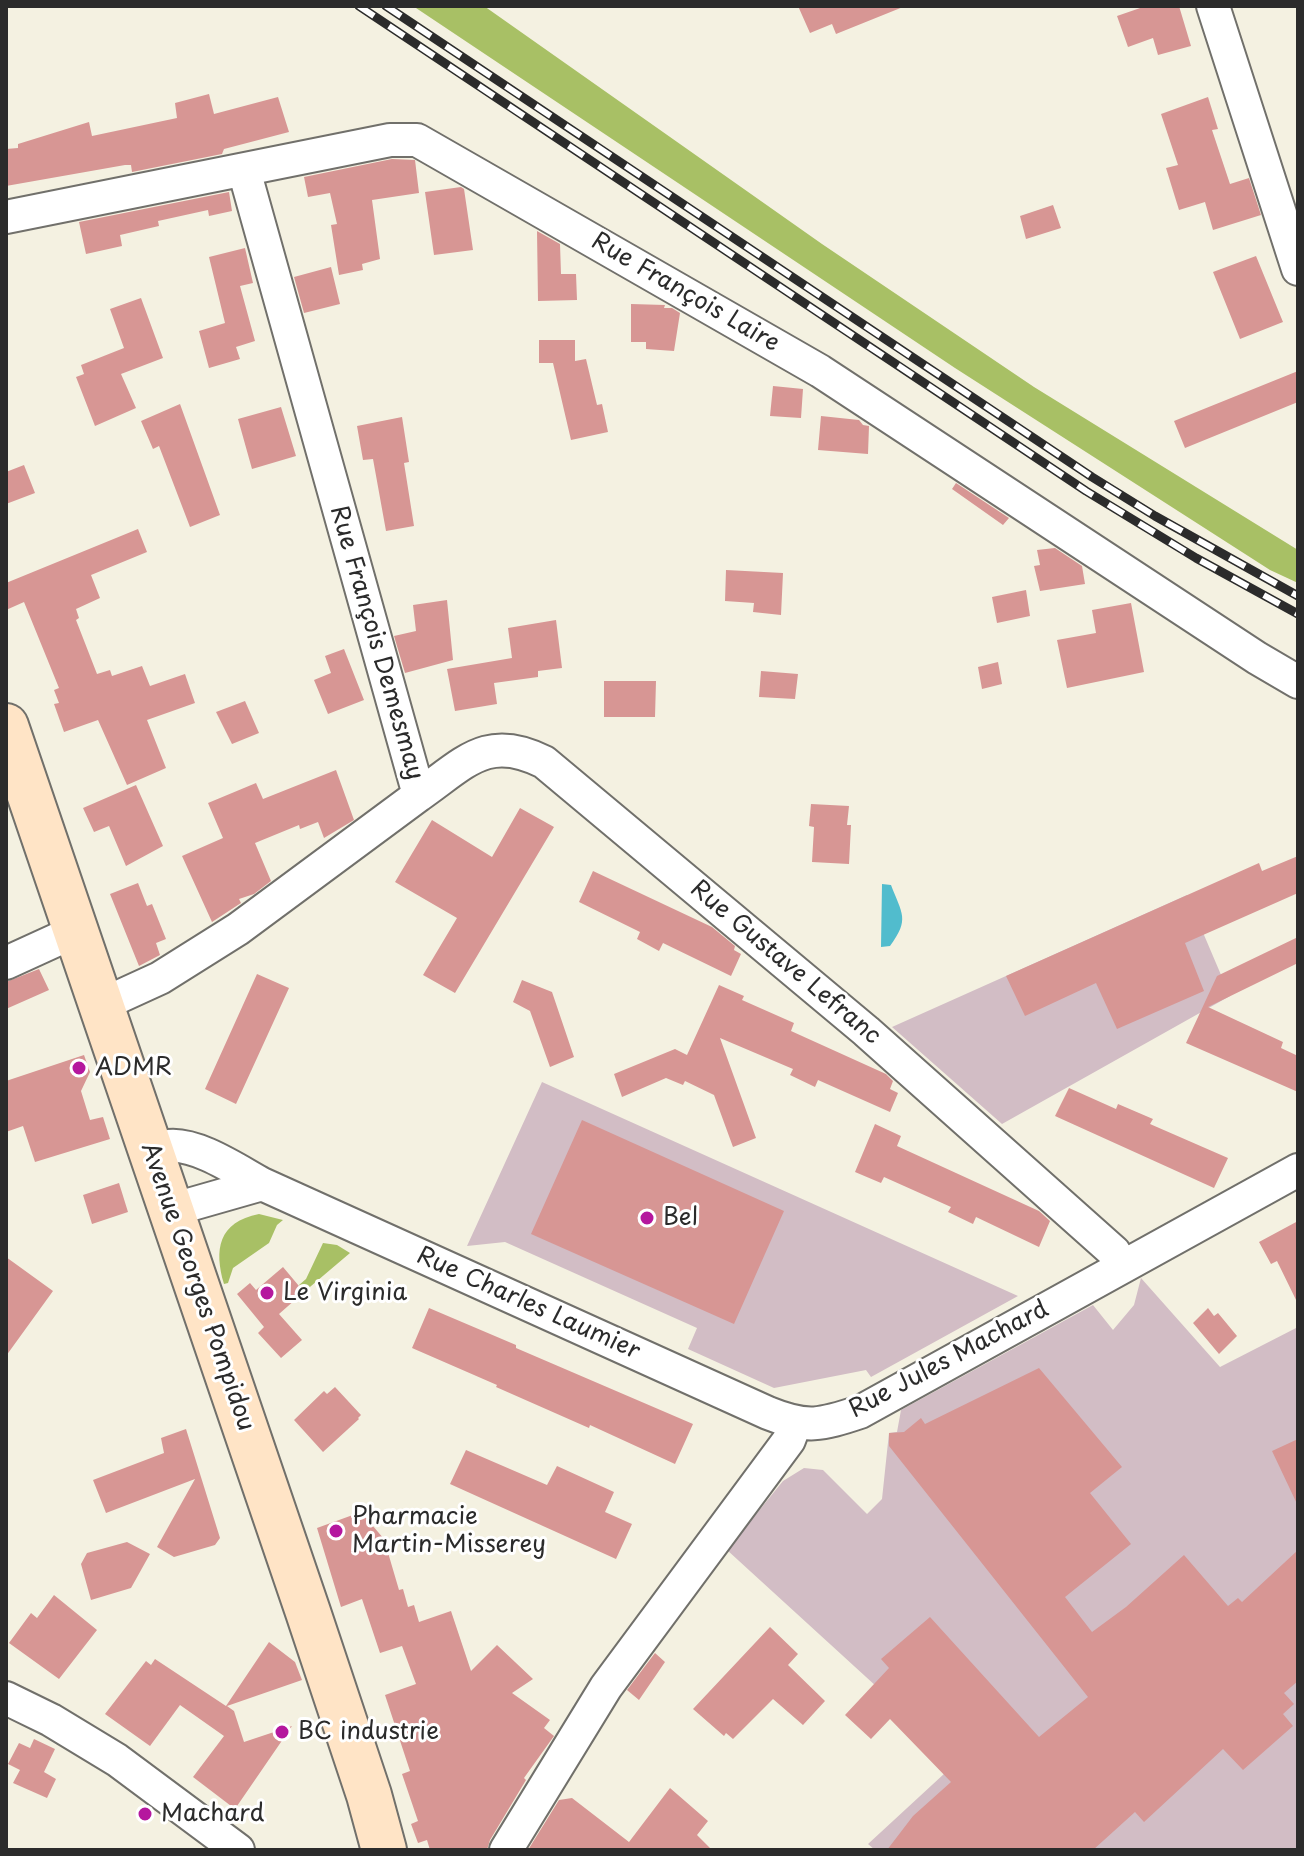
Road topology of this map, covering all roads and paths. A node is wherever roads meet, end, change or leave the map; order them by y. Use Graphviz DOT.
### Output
graph roads {
  1 [pos="1213,6"];
  2 [pos="244,170"];
  3 [pos="6,217"];
  4 [pos="1298,269"];
  5 [pos="1298,682"];
  6 [pos="6,726"];
  7 [pos="419,795"];
  8 [pos="76,931"];
  9 [pos="6,963"];
  10 [pos="101,1005"];
  11 [pos="151,1151"];
  12 [pos="1298,1170"];
  13 [pos="262,1184"];
  14 [pos="171,1210"];
  15 [pos="1122,1266"];
  16 [pos="795,1424"];
  17 [pos="6,1698"];
  18 [pos="238,1850"];
  19 [pos="384,1850"];
  20 [pos="506,1850"];
  1 -- 4 [label="street"];
  2 -- 3 [label="street, Rue François Laire"];
  2 -- 5 [label="street, Rue François Laire"];
  2 -- 7 [label="street, Rue François Demesmay"];
  6 -- 8 [label="main road, Avenue Georges Pompidou"];
  7 -- 10 [label="street, Rue François Demesmay"];
  7 -- 15 [label="street, Rue Gustave Lefranc"];
  8 -- 9 [label="street"];
  8 -- 10 [label="main road, Avenue Georges Pompidou"];
  10 -- 11 [label="main road, Avenue Georges Pompidou"];
  11 -- 13 [label="street, Rue Charles Laumier"];
  11 -- 14 [label="main road, Avenue Georges Pompidou"];
  12 -- 15 [label="street, Rue Jules Machard"];
  13 -- 14 [label="street"];
  13 -- 16 [label="street, Rue Charles Laumier"];
  14 -- 19 [label="main road, Avenue Georges Pompidou"];
  15 -- 16 [label="street, Rue Jules Machard"];
  16 -- 20 [label="street"];
  17 -- 18 [label="street"];
}
